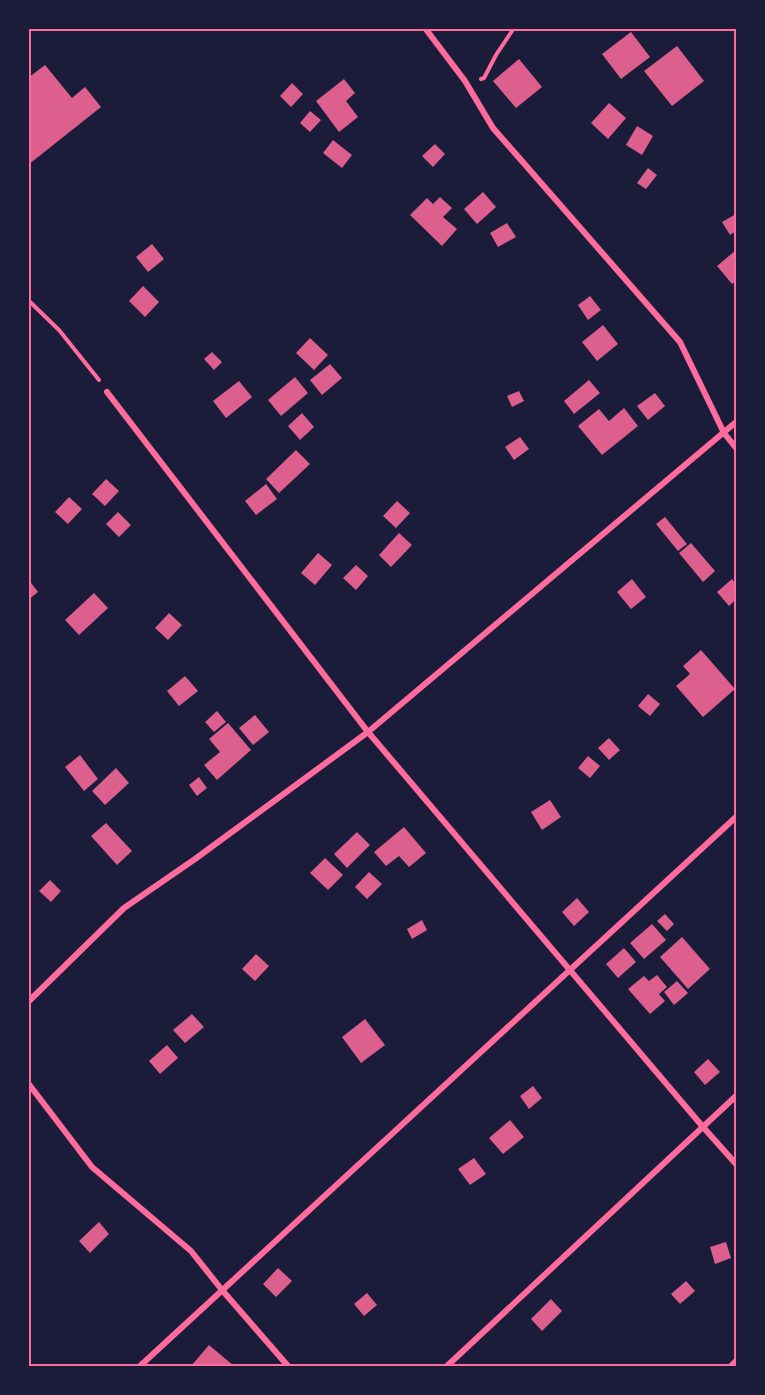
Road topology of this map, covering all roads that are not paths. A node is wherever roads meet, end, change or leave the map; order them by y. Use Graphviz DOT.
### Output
graph roads {
  1 [pos="425,28"];
  2 [pos="107,392"];
  3 [pos="736,422"];
  4 [pos="724,433"];
  5 [pos="736,448"];
  6 [pos="368,732"];
  7 [pos="736,817"];
  8 [pos="570,969"];
  9 [pos="28,1002"];
  10 [pos="28,1083"];
  11 [pos="736,1096"];
  12 [pos="703,1127"];
  13 [pos="736,1164"];
  14 [pos="222,1290"];
  15 [pos="736,1361"];
  16 [pos="140,1366"];
  17 [pos="288,1366"];
  18 [pos="447,1366"];
  19 [pos="731,1366"];
  1 -- 4 [label="street"];
  2 -- 6 [label="street"];
  3 -- 4 [label="street"];
  4 -- 5 [label="street"];
  4 -- 6 [label="street"];
  6 -- 8 [label="street"];
  6 -- 9 [label="street"];
  7 -- 8 [label="street"];
  8 -- 12 [label="street"];
  8 -- 14 [label="street"];
  10 -- 14 [label="street"];
  11 -- 12 [label="street"];
  12 -- 13 [label="street"];
  12 -- 18 [label="street"];
  14 -- 16 [label="street"];
  14 -- 17 [label="street"];
  15 -- 19 [label="street"];
}
